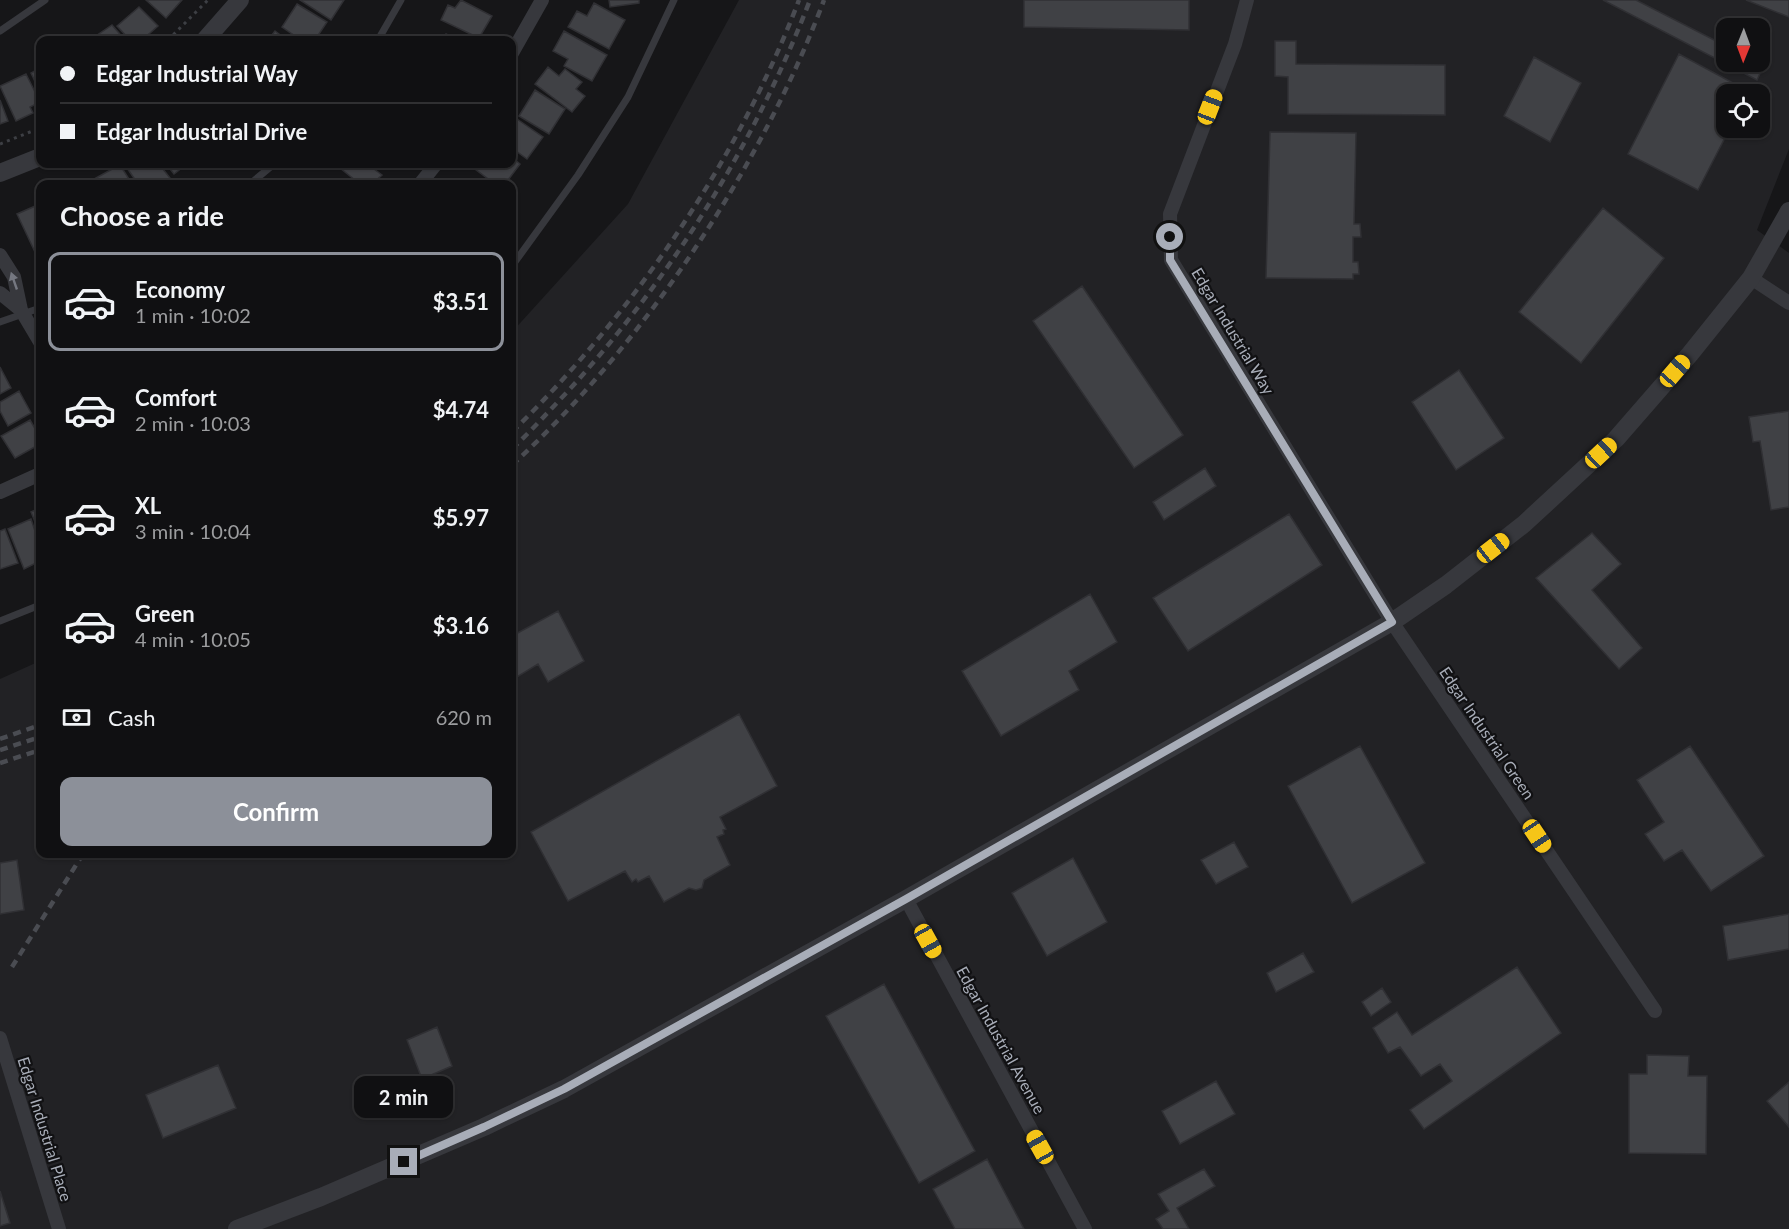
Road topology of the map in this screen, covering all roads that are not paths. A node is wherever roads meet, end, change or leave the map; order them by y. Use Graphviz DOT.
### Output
graph roads {
  1 [pos="45,0"];
  2 [pos="240,0"];
  3 [pos="401,0"];
  4 [pos="542,0"];
  5 [pos="674,0"];
  6 [pos="1247,0"];
  7 [pos="0,31"];
  8 [pos="208,36"];
  9 [pos="380,36"];
  10 [pos="516,46"];
  11 [pos="36,158"];
  12 [pos="269,168"];
  13 [pos="433,168"];
  14 [pos="0,172"];
  15 [pos="255,180"];
  16 [pos="423,180"];
  17 [pos="1789,211"];
  18 [pos="0,255"];
  19 [pos="516,261"];
  20 [pos="1751,278"];
  21 [pos="0,293"];
  22 [pos="1789,303"];
  23 [pos="36,309"];
  24 [pos="22,312"];
  25 [pos="0,322"];
  26 [pos="36,335"];
  27 [pos="36,476"];
  28 [pos="0,492"];
  29 [pos="36,607"];
  30 [pos="0,621"];
  31 [pos="1392,622"];
  32 [pos="906,899"];
  33 [pos="1655,1011"];
  34 [pos="0,1038"];
  35 [pos="59,1229"];
  36 [pos="237,1229"];
  37 [pos="1085,1229"];
  1 -- 7 [label="lane"];
  2 -- 8 [label="street"];
  3 -- 9 [label="lane"];
  4 -- 10 [label="street"];
  5 -- 19 [label="lane"];
  6 -- 31 [label="street, Edgar Industrial Way"];
  11 -- 14 [label="street"];
  12 -- 15 [label="lane"];
  13 -- 16 [label="street"];
  17 -- 20 [label="street"];
  24 -- 18 [label="street, one-way"];
  20 -- 22 [label="street"];
  20 -- 31 [label="street"];
  21 -- 24 [label="street"];
  23 -- 24 [label="lane"];
  24 -- 25 [label="lane"];
  24 -- 26 [label="street"];
  27 -- 28 [label="street"];
  29 -- 30 [label="lane"];
  31 -- 32 [label="street"];
  31 -- 33 [label="street, Edgar Industrial Green"];
  32 -- 36 [label="street"];
  32 -- 37 [label="street, Edgar Industrial Avenue"];
  34 -- 35 [label="street, Edgar Industrial Place"];
}
